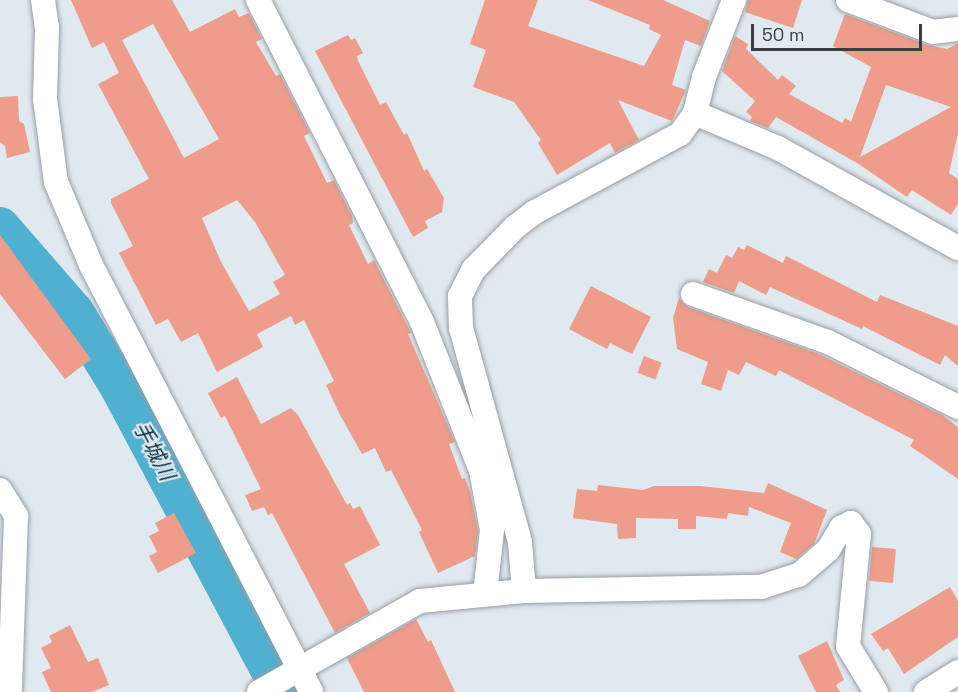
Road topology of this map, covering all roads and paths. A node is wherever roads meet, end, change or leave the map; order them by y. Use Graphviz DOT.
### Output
graph roads {
  1 [pos="43,0"];
  2 [pos="258,0"];
  3 [pos="734,0"];
  4 [pos="848,0"];
  5 [pos="958,29"];
  6 [pos="695,113"];
  7 [pos="958,249"];
  8 [pos="693,294"];
  9 [pos="958,407"];
  10 [pos="0,490"];
  11 [pos="524,591"];
  12 [pos="485,594"];
  13 [pos="299,670"];
  14 [pos="958,672"];
  15 [pos="10,692"];
  16 [pos="259,692"];
  17 [pos="311,692"];
  18 [pos="876,692"];
  19 [pos="926,692"];
  1 -- 13 [label="street"];
  2 -- 12 [label="street"];
  3 -- 6 [label="street"];
  4 -- 5 [label="street"];
  6 -- 7 [label="street"];
  6 -- 11 [label="street"];
  8 -- 9 [label="street"];
  10 -- 15 [label="street"];
  11 -- 12 [label="street"];
  11 -- 18 [label="street"];
  12 -- 13 [label="street"];
  13 -- 16 [label="street"];
  13 -- 17 [label="street"];
  14 -- 19 [label="street"];
}
